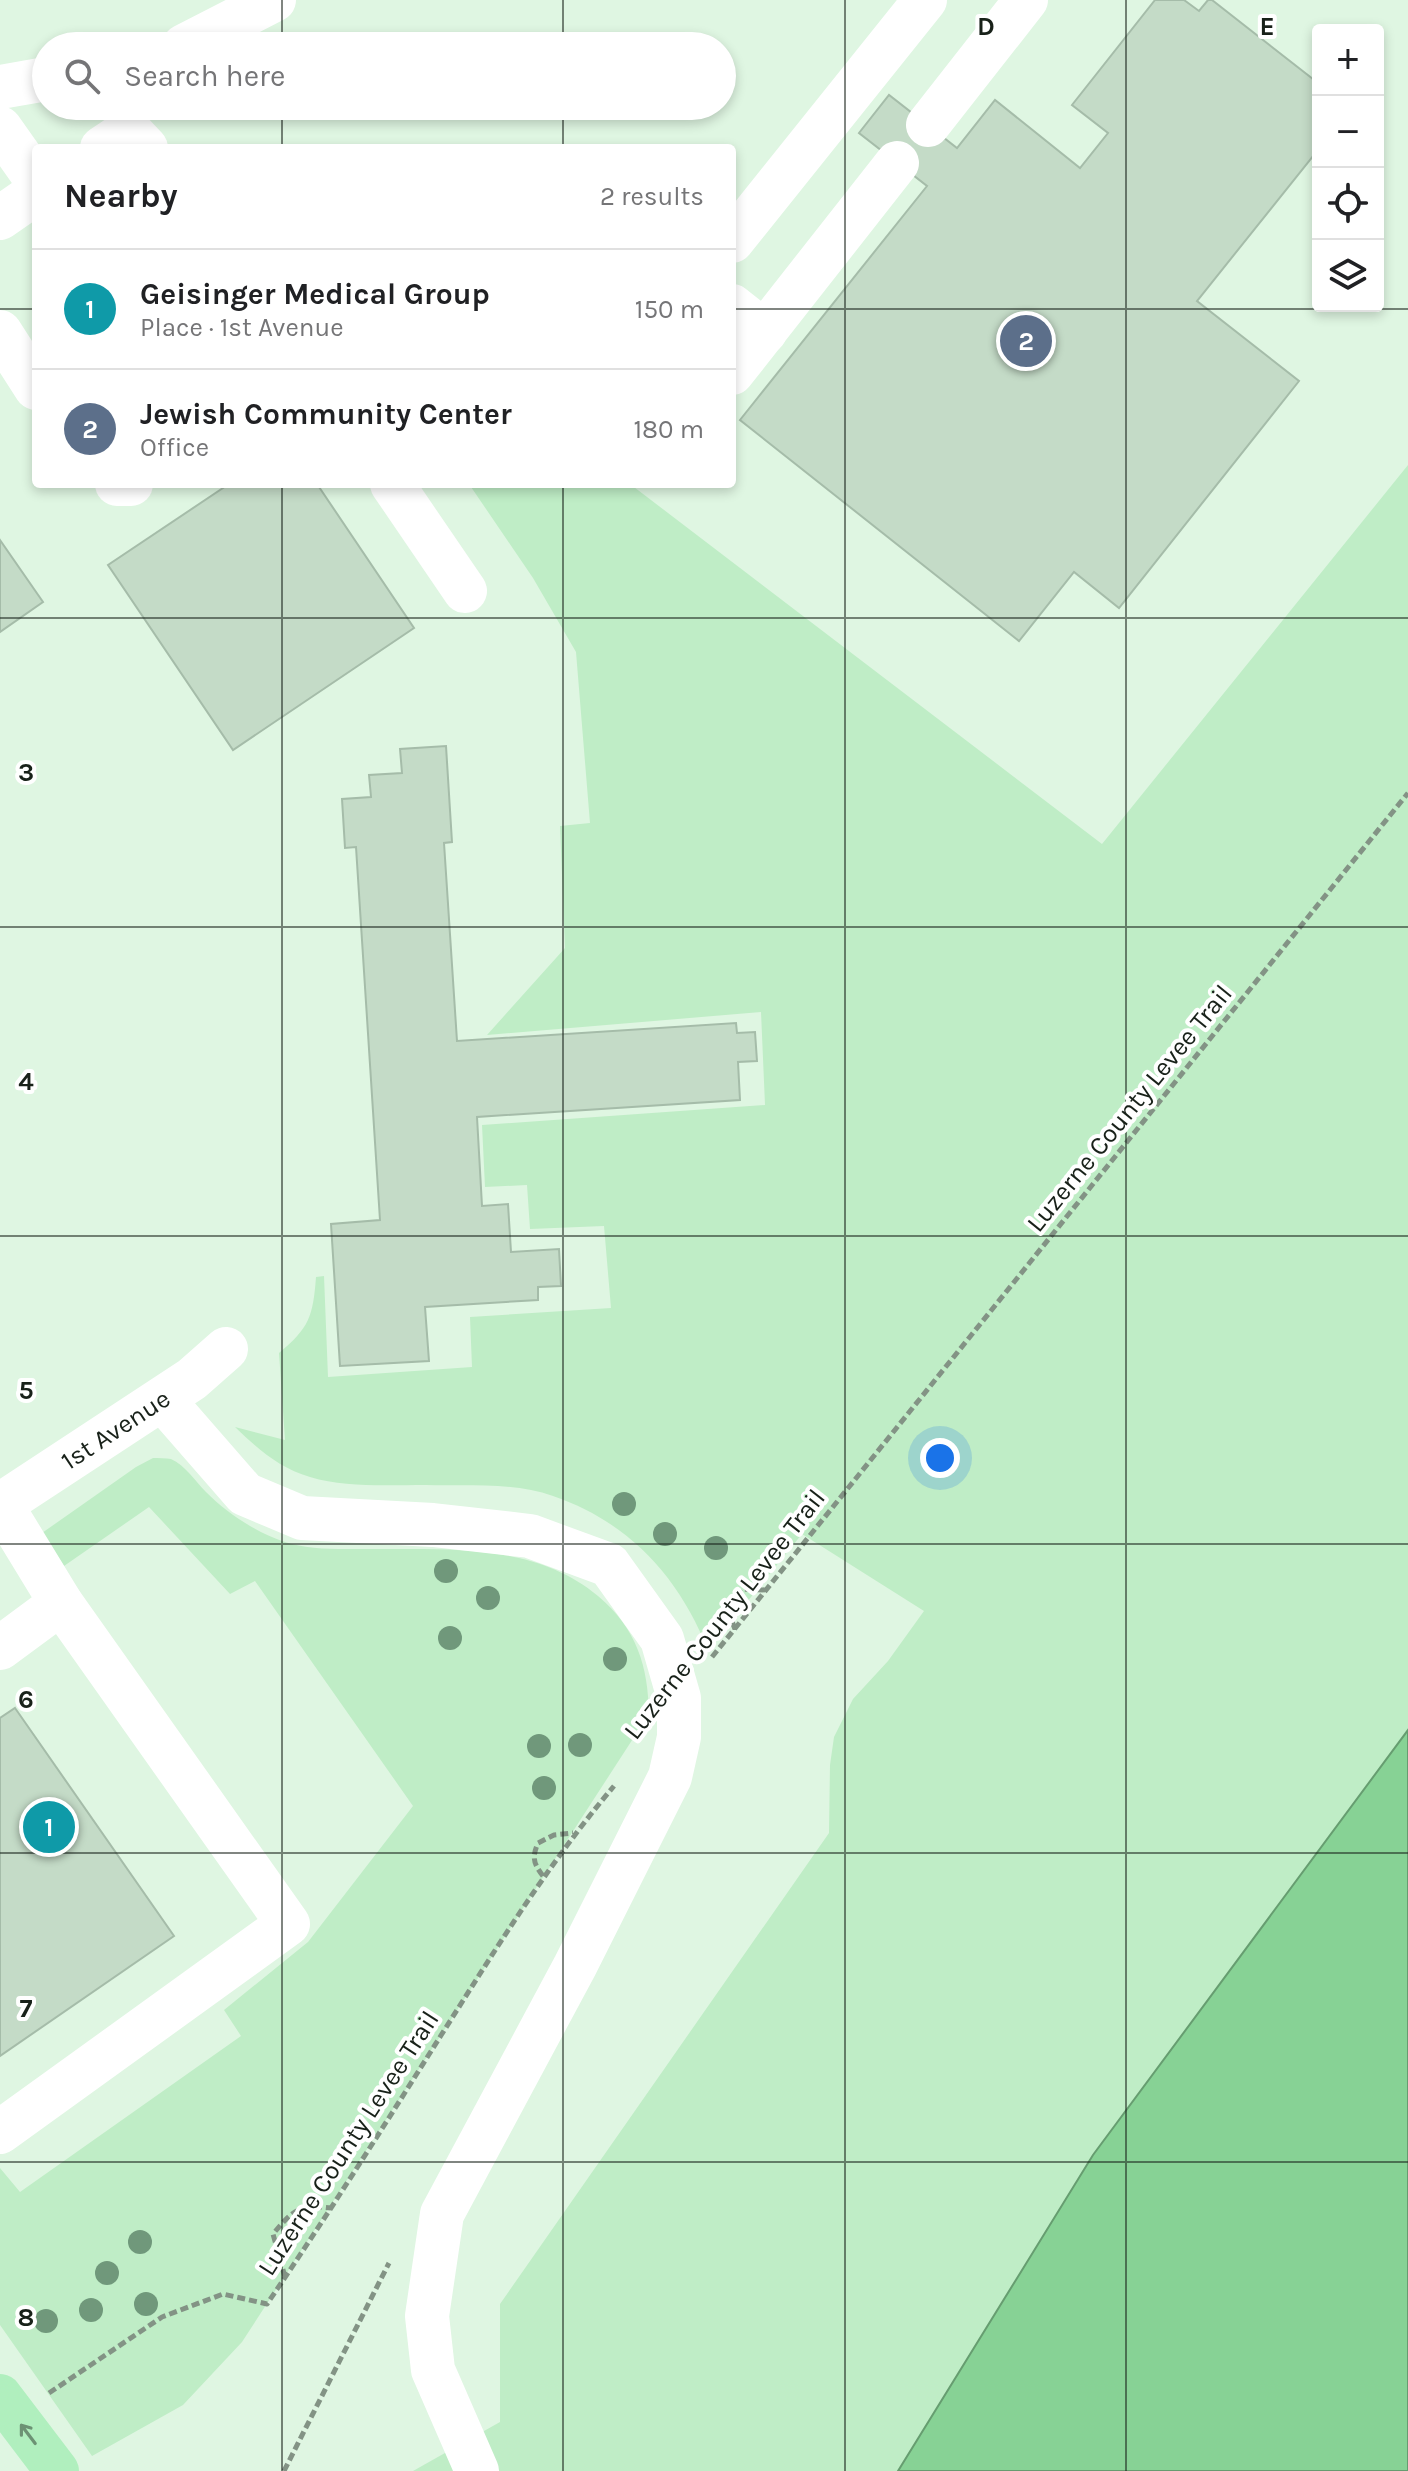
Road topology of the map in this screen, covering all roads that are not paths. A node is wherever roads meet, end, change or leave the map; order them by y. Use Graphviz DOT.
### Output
graph roads {
  1 [pos="274,0"];
  2 [pos="925,0"];
  3 [pos="1026,0"];
  4 [pos="211,32"];
  5 [pos="32,81"];
  6 [pos="0,87"];
  7 [pos="928,125"];
  8 [pos="0,128"];
  9 [pos="108,144"];
  10 [pos="142,144"];
  11 [pos="897,163"];
  12 [pos="32,173"];
  13 [pos="32,196"];
  14 [pos="0,218"];
  15 [pos="736,236"];
  16 [pos="749,319"];
  17 [pos="0,332"];
  18 [pos="736,360"];
  19 [pos="32,382"];
  20 [pos="395,488"];
  21 [pos="465,591"];
  22 [pos="226,1349"];
  23 [pos="163,1400"];
  24 [pos="0,1504"];
  25 [pos="61,1603"];
  26 [pos="0,1648"];
  27 [pos="0,2132"];
  28 [pos="0,2396"];
  29 [pos="57,2471"];
  30 [pos="477,2471"];
  1 -- 4 [label="street"];
  2 -- 15 [label="street"];
  3 -- 7 [label="street"];
  5 -- 6 [label="street"];
  8 -- 12 [label="street"];
  9 -- 10 [label="street"];
  11 -- 16 [label="street"];
  13 -- 14 [label="street"];
  16 -- 18 [label="street"];
  17 -- 19 [label="street"];
  20 -- 21 [label="street"];
  22 -- 23 [label="street, 1st Avenue"];
  23 -- 24 [label="street, 1st Avenue"];
  23 -- 30 [label="street"];
  24 -- 25 [label="street"];
  25 -- 26 [label="street"];
  25 -- 27 [label="street"];
  29 -- 28 [label="main road, one-way"];
}
